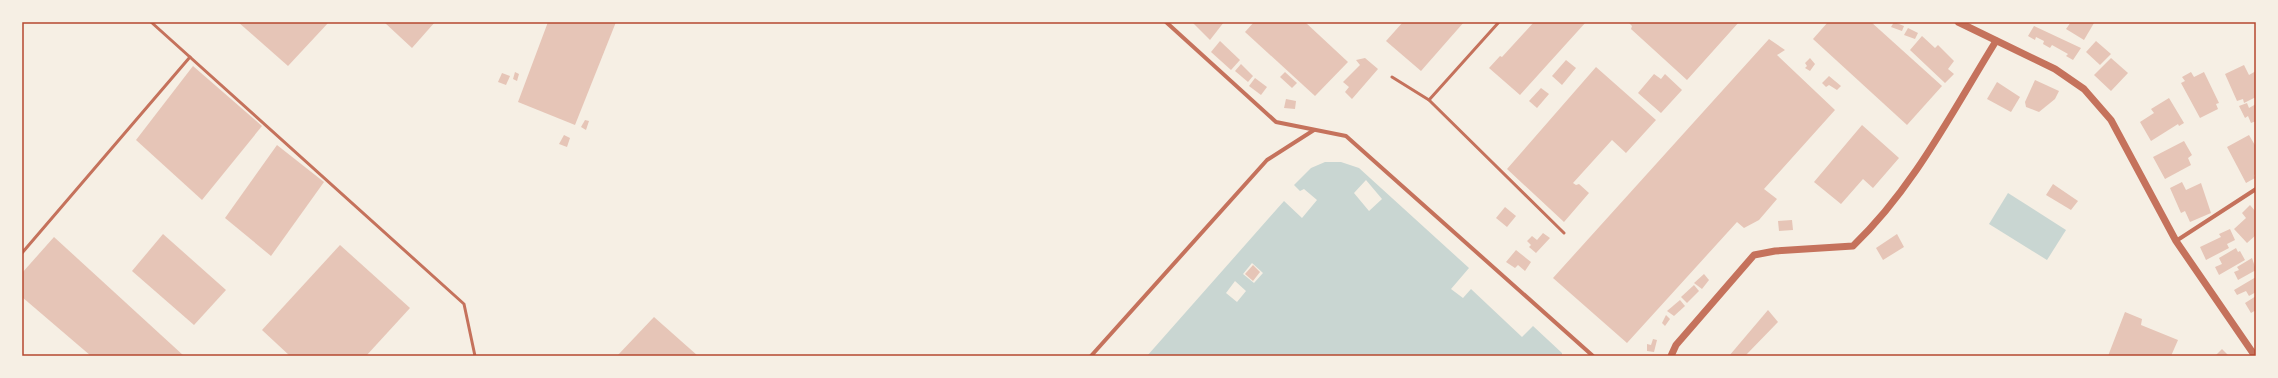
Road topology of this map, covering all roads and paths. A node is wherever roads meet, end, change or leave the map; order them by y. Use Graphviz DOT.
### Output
graph roads {
  1 [pos="151,22"];
  2 [pos="1166,22"];
  3 [pos="1499,22"];
  4 [pos="1958,22"];
  5 [pos="1996,41"];
  6 [pos="190,57"];
  7 [pos="1392,77"];
  8 [pos="1429,100"];
  9 [pos="1314,129"];
  10 [pos="2256,189"];
  11 [pos="1564,233"];
  12 [pos="2176,241"];
  13 [pos="22,253"];
  14 [pos="475,356"];
  15 [pos="1092,356"];
  16 [pos="1593,356"];
  17 [pos="1671,356"];
  18 [pos="2255,356"];
  1 -- 6 [label="lane"];
  2 -- 9 [label="street"];
  3 -- 8 [label="lane"];
  4 -- 5 [label="street"];
  5 -- 12 [label="street"];
  5 -- 17 [label="street"];
  6 -- 13 [label="lane"];
  6 -- 14 [label="lane"];
  7 -- 8 [label="lane"];
  8 -- 11 [label="lane"];
  9 -- 15 [label="street"];
  9 -- 16 [label="street"];
  10 -- 12 [label="street"];
  12 -- 18 [label="street"];
}
